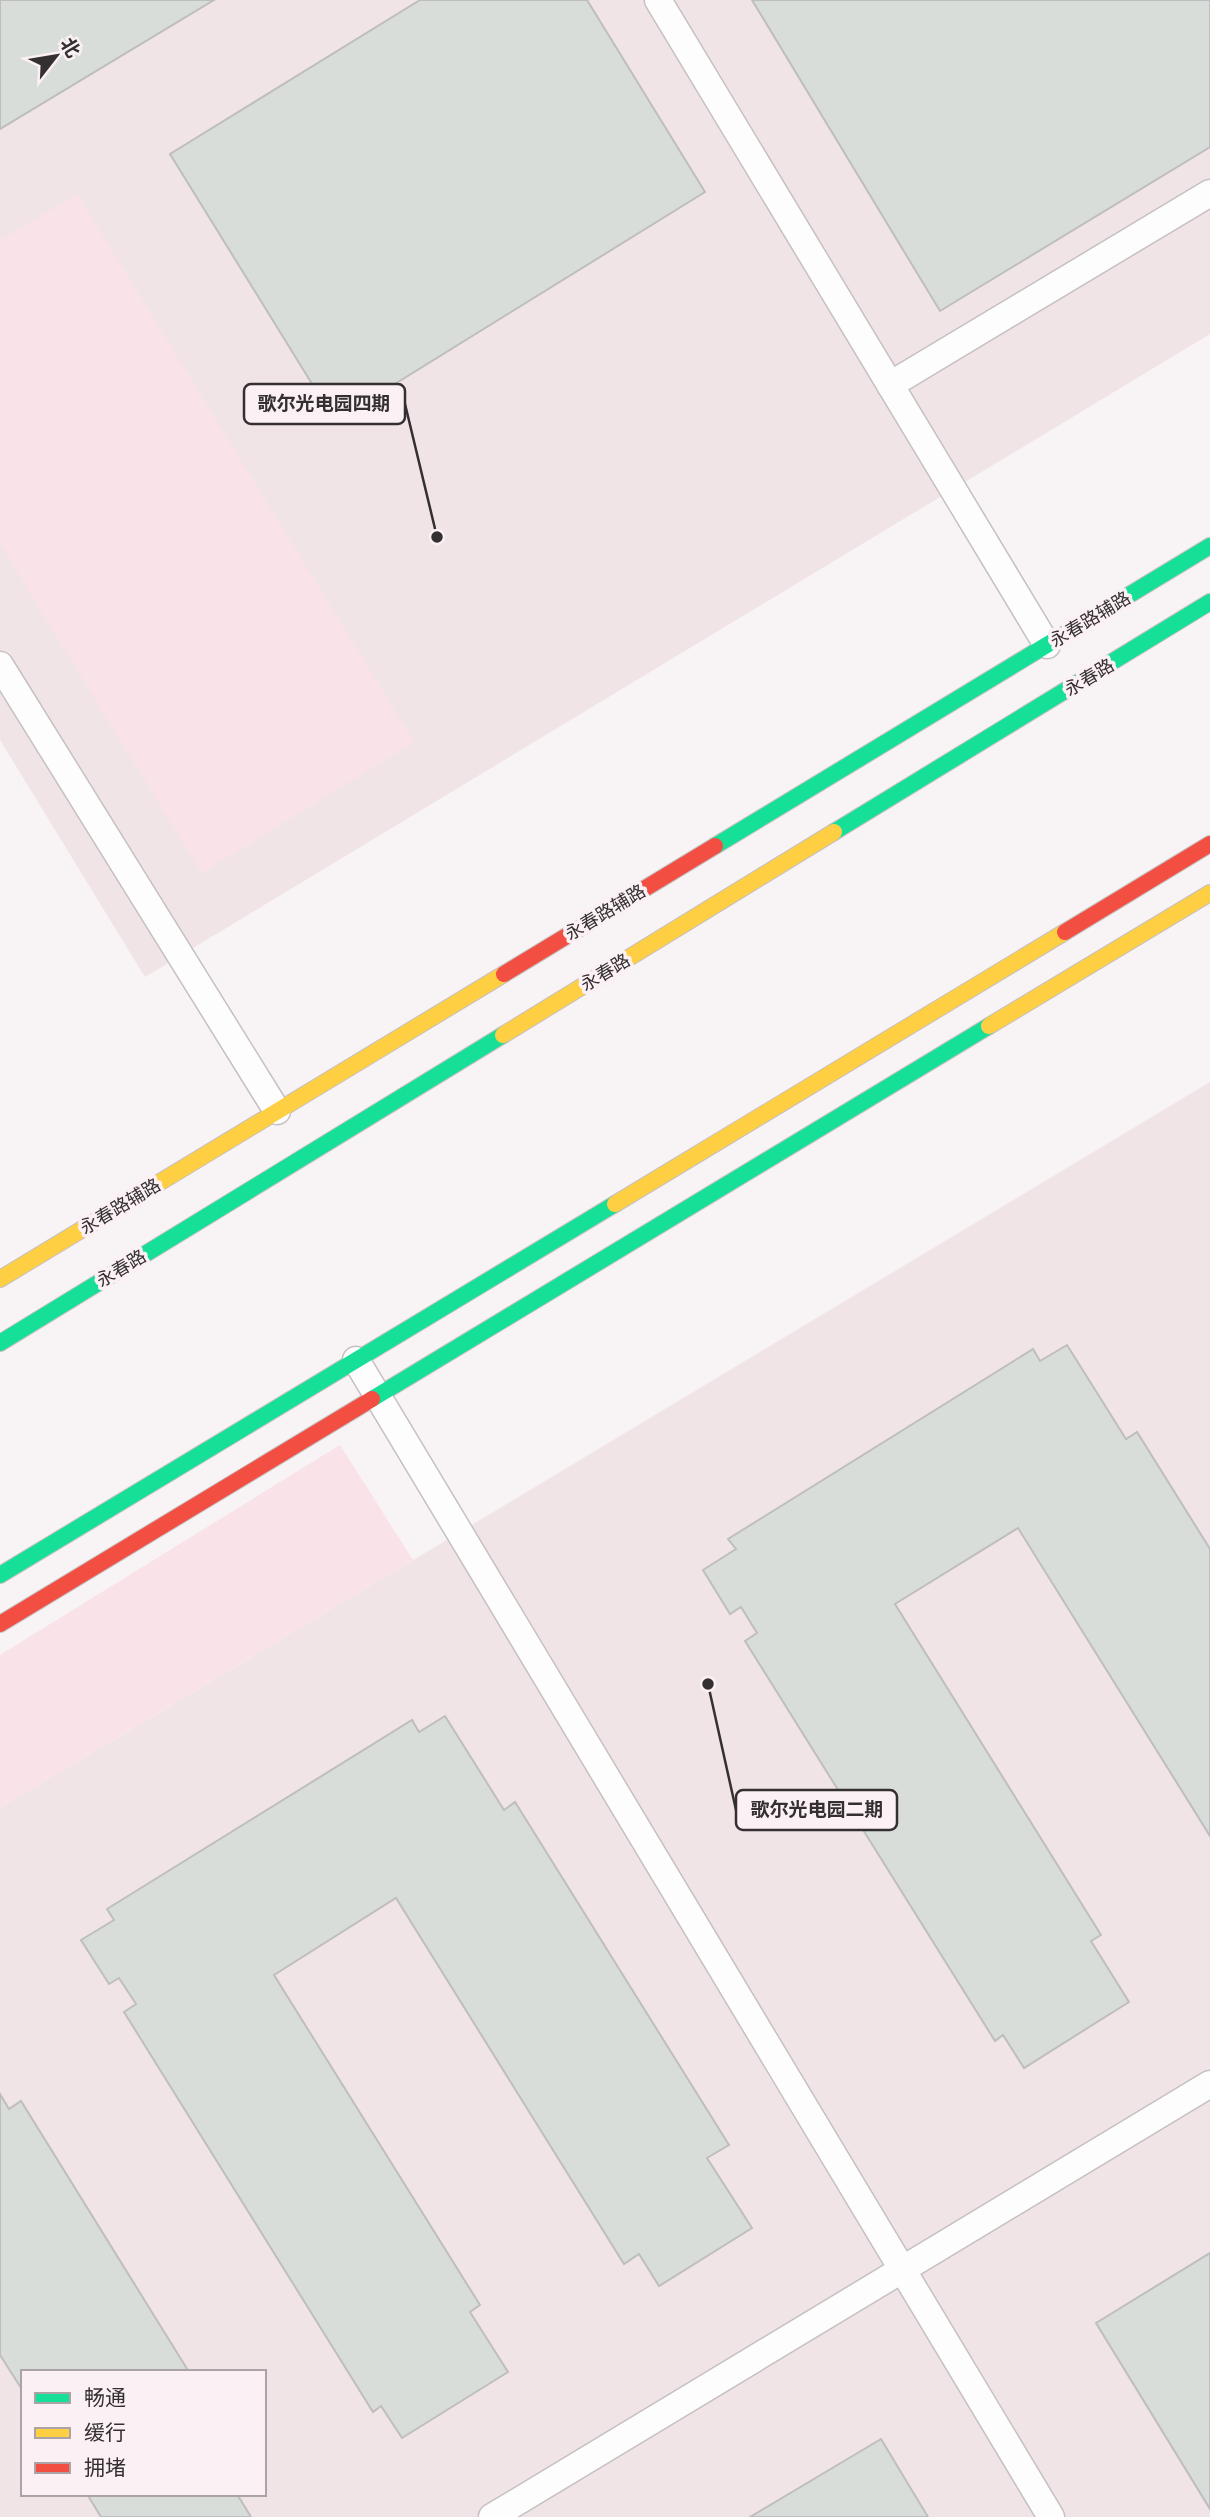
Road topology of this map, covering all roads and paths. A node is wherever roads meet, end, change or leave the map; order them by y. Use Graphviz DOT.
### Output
graph roads {
  1 [pos="658,0"];
  2 [pos="1210,193"];
  3 [pos="890,385"];
  4 [pos="1210,546"];
  5 [pos="1210,602"];
  6 [pos="1047,645"];
  7 [pos="0,665"];
  8 [pos="1210,844"];
  9 [pos="1210,893"];
  10 [pos="277,1111"];
  11 [pos="0,1279"];
  12 [pos="0,1343"];
  13 [pos="356,1360"];
  14 [pos="377,1396"];
  15 [pos="0,1576"];
  16 [pos="0,1625"];
  17 [pos="1210,2084"];
  18 [pos="902,2270"];
  19 [pos="492,2517"];
  20 [pos="1051,2517"];
  1 -- 3 [label="lane"];
  2 -- 3 [label="lane"];
  3 -- 6 [label="lane"];
  4 -- 6 [label="street, 永春路辅路"];
  5 -- 12 [label="street, 永春路"];
  6 -- 10 [label="street, 永春路辅路"];
  7 -- 10 [label="lane"];
  8 -- 13 [label="street"];
  9 -- 14 [label="street"];
  10 -- 11 [label="street, 永春路辅路"];
  13 -- 14 [label="lane"];
  13 -- 15 [label="street"];
  14 -- 16 [label="street"];
  14 -- 18 [label="lane"];
  17 -- 18 [label="lane"];
  18 -- 19 [label="lane"];
  18 -- 20 [label="lane"];
}
